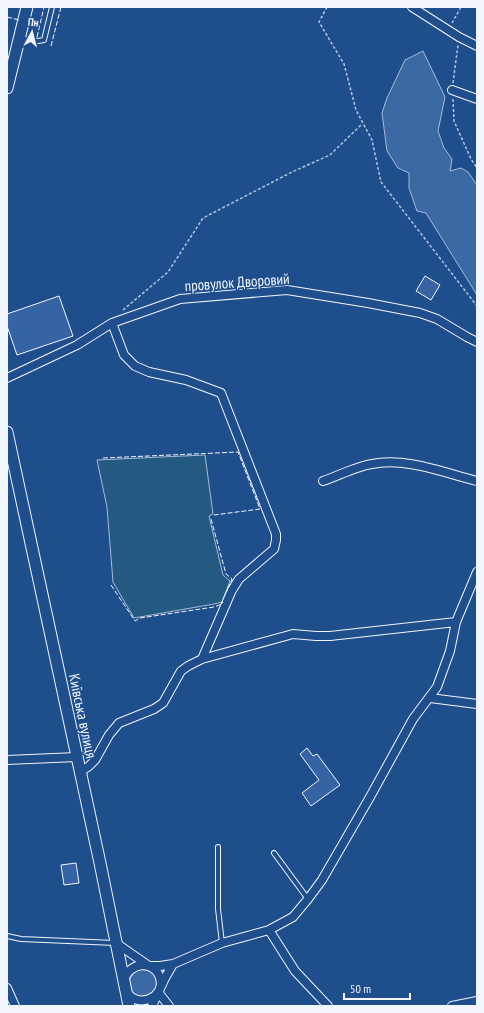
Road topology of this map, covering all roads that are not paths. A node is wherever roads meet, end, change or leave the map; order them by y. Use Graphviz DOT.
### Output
graph roads {
  1 [pos="27,7"];
  2 [pos="52,7"];
  3 [pos="412,7"];
  4 [pos="20,37"];
  5 [pos="477,46"];
  6 [pos="7,88"];
  7 [pos="452,90"];
  8 [pos="477,99"];
  9 [pos="113,322"];
  10 [pos="477,342"];
  11 [pos="7,378"];
  12 [pos="7,432"];
  13 [pos="323,481"];
  14 [pos="477,481"];
  15 [pos="477,572"];
  16 [pos="456,622"];
  17 [pos="202,659"];
  18 [pos="430,698"];
  19 [pos="477,704"];
  20 [pos="77,757"];
  21 [pos="7,760"];
  22 [pos="80,773"];
  23 [pos="218,847"];
  24 [pos="274,853"];
  25 [pos="308,899"];
  26 [pos="269,930"];
  27 [pos="7,936"];
  28 [pos="116,943"];
  29 [pos="222,944"];
  30 [pos="173,964"];
  31 [pos="149,966"];
  32 [pos="125,986"];
  33 [pos="7,988"];
  34 [pos="158,992"];
  35 [pos="477,1000"];
  36 [pos="15,1006"];
  37 [pos="129,1006"];
  38 [pos="152,1006"];
  39 [pos="169,1006"];
  40 [pos="328,1006"];
  41 [pos="452,1006"];
  1 -- 4 [label="street"];
  2 -- 4 [label="lane"];
  3 -- 5 [label="street"];
  4 -- 6 [label="street"];
  7 -- 8 [label="street"];
  9 -- 10 [label="street, провулок Дворовий"];
  9 -- 11 [label="street, провулок Дворовий"];
  9 -- 17 [label="street"];
  12 -- 20 [label="street, Київська вулиця"];
  13 -- 14 [label="street"];
  15 -- 16 [label="street"];
  16 -- 17 [label="street"];
  16 -- 18 [label="street"];
  17 -- 22 [label="street"];
  18 -- 19 [label="street"];
  18 -- 25 [label="street"];
  20 -- 21 [label="street"];
  20 -- 22 [label="street, Київська вулиця"];
  22 -- 28 [label="street, Київська вулиця"];
  23 -- 29 [label="lane"];
  24 -- 25 [label="lane"];
  25 -- 26 [label="street"];
  26 -- 29 [label="street"];
  26 -- 40 [label="street"];
  27 -- 28 [label="lane"];
  28 -- 31 [label="street"];
  28 -- 32 [label="street, Київська вулиця"];
  29 -- 30 [label="street"];
  30 -- 31 [label="street"];
  30 -- 34 [label="street"];
  31 -- 32 [label="street"];
  31 -- 34 [label="street"];
  32 -- 34 [label="street"];
  32 -- 37 [label="street, Київська вулиця"];
  33 -- 36 [label="street"];
  34 -- 38 [label="street"];
  34 -- 39 [label="street"];
  35 -- 41 [label="street"];
}
